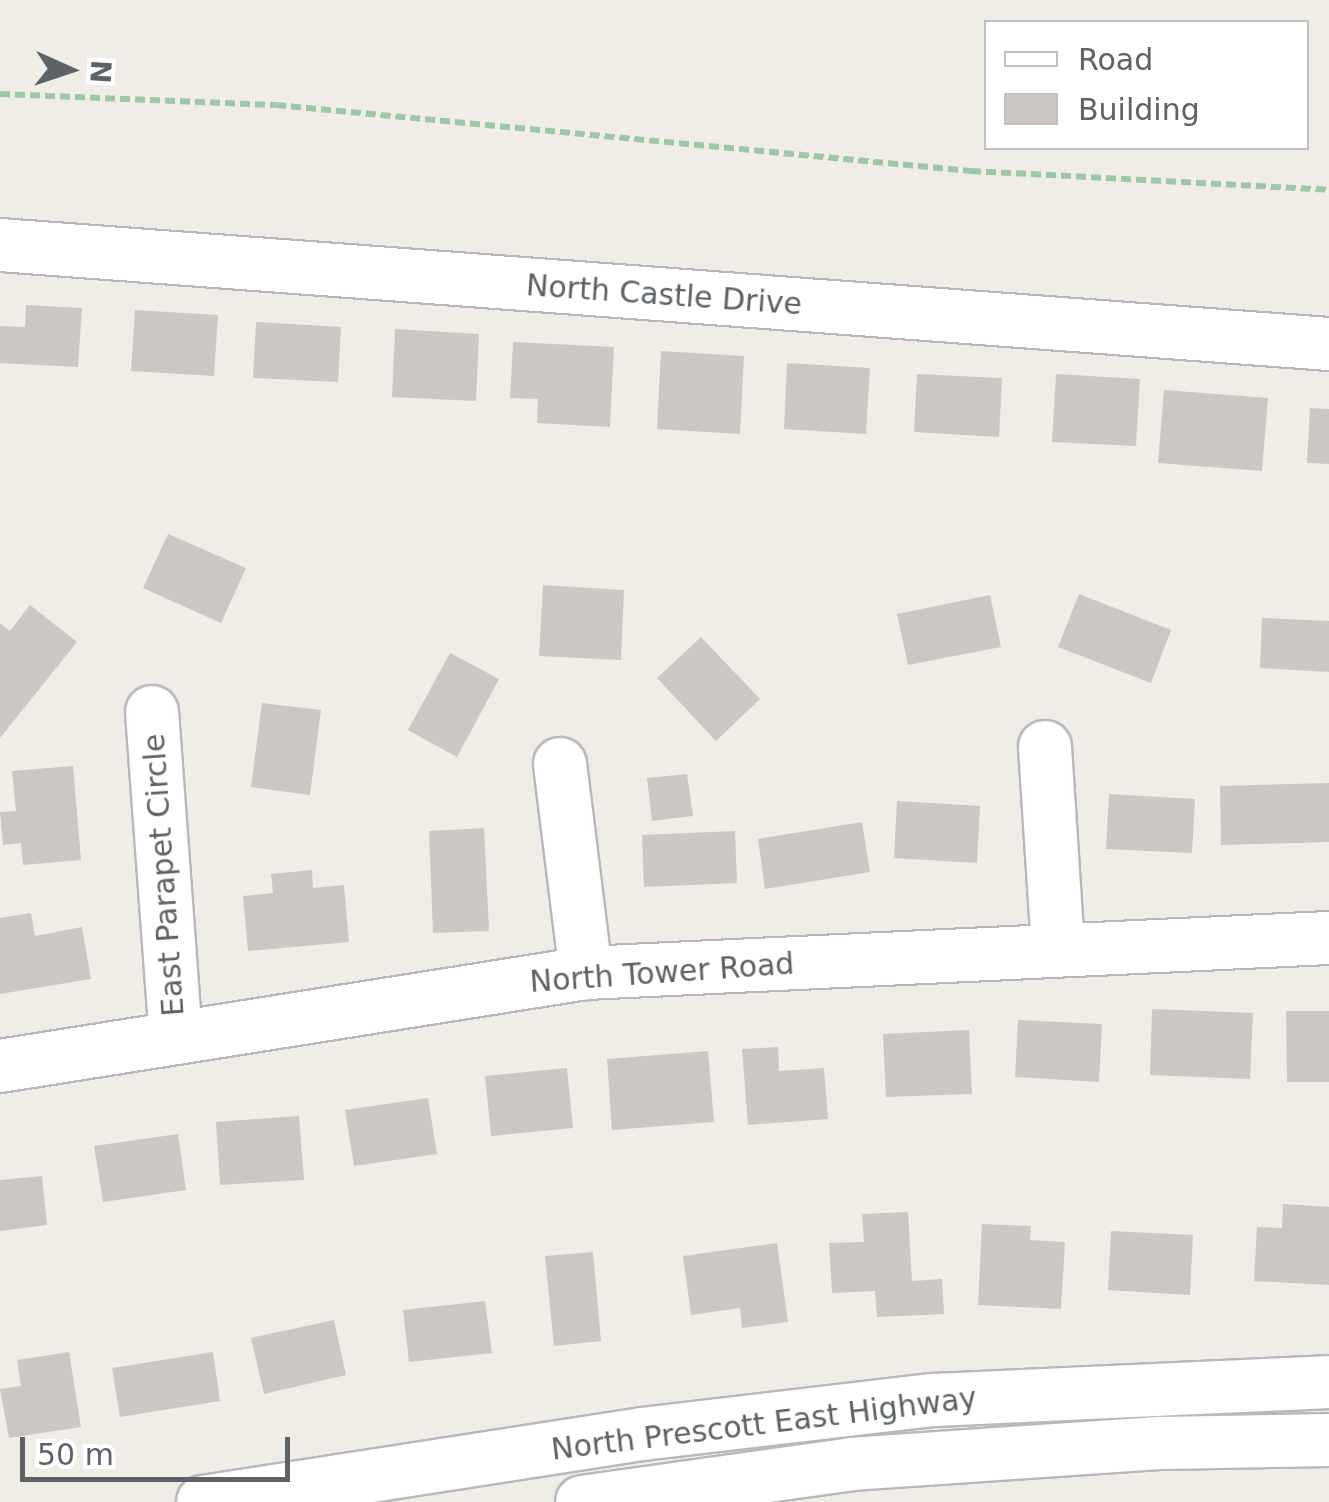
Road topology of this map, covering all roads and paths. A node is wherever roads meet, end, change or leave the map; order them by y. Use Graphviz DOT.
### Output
graph roads {
  1 [pos="0,94"];
  2 [pos="1329,190"];
  3 [pos="0,246"];
  4 [pos="1329,344"];
  5 [pos="152,712"];
  6 [pos="1044,747"];
  7 [pos="560,764"];
  8 [pos="1329,938"];
  9 [pos="1058,950"];
  10 [pos="586,973"];
  11 [pos="176,1037"];
  12 [pos="0,1066"];
  13 [pos="1329,1382"];
  14 [pos="1192,1388"];
  15 [pos="1329,1440"];
  16 [pos="1195,1442"];
  17 [pos="204,1502"];
  18 [pos="582,1502"];
  1 -- 2 [label="path"];
  3 -- 4 [label="street, North Castle Drive"];
  5 -- 11 [label="street, East Parapet Circle"];
  6 -- 9 [label="street"];
  7 -- 10 [label="street"];
  8 -- 9 [label="street, North Tower Road"];
  9 -- 10 [label="street, North Tower Road"];
  10 -- 11 [label="street, North Tower Road"];
  11 -- 12 [label="street, North Tower Road"];
  13 -- 14 [label="street, North Prescott East Highway"];
  14 -- 16 [label="street"];
  14 -- 17 [label="street, North Prescott East Highway"];
  15 -- 16 [label="street, North Prescott East Highway"];
  16 -- 18 [label="street, North Prescott East Highway"];
}
